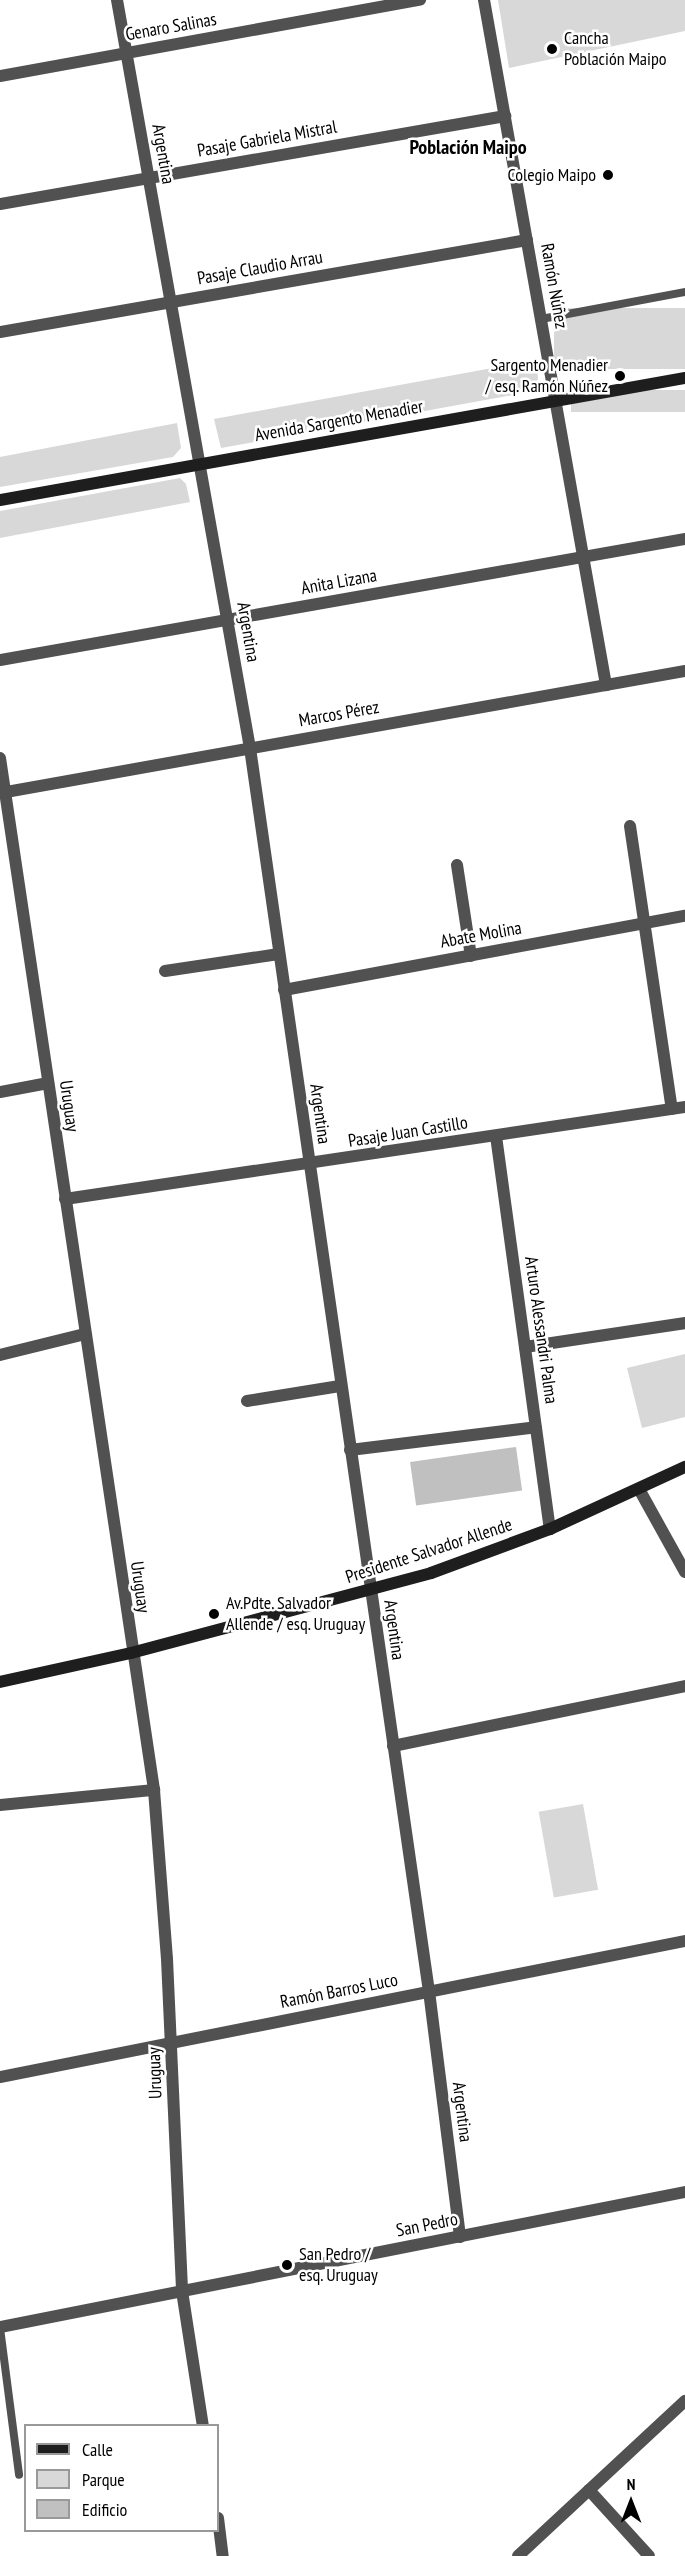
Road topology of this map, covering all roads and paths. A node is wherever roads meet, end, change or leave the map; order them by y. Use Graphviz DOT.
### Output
graph roads {
  1 [pos="117,0"];
  2 [pos="420,0"];
  3 [pos="484,0"];
  4 [pos="126,53"];
  5 [pos="0,76"];
  6 [pos="505,116"];
  7 [pos="149,178"];
  8 [pos="0,204"];
  9 [pos="527,240"];
  10 [pos="685,292"];
  11 [pos="171,302"];
  12 [pos="541,319"];
  13 [pos="0,332"];
  14 [pos="685,378"];
  15 [pos="556,401"];
  16 [pos="200,464"];
  17 [pos="0,500"];
  18 [pos="685,539"];
  19 [pos="584,557"];
  20 [pos="227,620"];
  21 [pos="0,660"];
  22 [pos="685,671"];
  23 [pos="606,685"];
  24 [pos="250,748"];
  25 [pos="0,758"];
  26 [pos="3,793"];
  27 [pos="630,826"];
  28 [pos="457,865"];
  29 [pos="685,916"];
  30 [pos="645,923"];
  31 [pos="279,954"];
  32 [pos="471,956"];
  33 [pos="165,971"];
  34 [pos="284,990"];
  35 [pos="48,1083"];
  36 [pos="0,1092"];
  37 [pos="685,1107"];
  38 [pos="672,1109"];
  39 [pos="496,1136"];
  40 [pos="309,1165"];
  41 [pos="65,1199"];
  42 [pos="685,1323"];
  43 [pos="85,1334"];
  44 [pos="525,1347"];
  45 [pos="0,1355"];
  46 [pos="340,1386"];
  47 [pos="247,1401"];
  48 [pos="536,1427"];
  49 [pos="350,1450"];
  50 [pos="685,1467"];
  51 [pos="639,1489"];
  52 [pos="550,1528"];
  53 [pos="685,1572"];
  54 [pos="370,1591"];
  55 [pos="131,1653"];
  56 [pos="0,1682"];
  57 [pos="685,1686"];
  58 [pos="393,1746"];
  59 [pos="154,1790"];
  60 [pos="0,1805"];
  61 [pos="685,1941"];
  62 [pos="429,1991"];
  63 [pos="172,2043"];
  64 [pos="0,2077"];
  65 [pos="685,2192"];
  66 [pos="460,2237"];
  67 [pos="182,2292"];
  68 [pos="0,2328"];
  69 [pos="685,2401"];
  70 [pos="203,2424"];
  71 [pos="19,2475"];
  72 [pos="589,2490"];
  73 [pos="219,2526"];
  74 [pos="223,2556"];
  75 [pos="518,2556"];
  76 [pos="649,2556"];
  1 -- 4 [label="street, Argentina"];
  2 -- 4 [label="street, Genaro Salinas"];
  3 -- 6 [label="street, Ramón Núñez"];
  4 -- 5 [label="street, Genaro Salinas"];
  4 -- 7 [label="street, Argentina"];
  6 -- 7 [label="street, Pasaje Gabriela Mistral"];
  6 -- 9 [label="street, Ramón Núñez"];
  7 -- 8 [label="street, Pasaje Gabriela Mistral"];
  7 -- 11 [label="street, Argentina"];
  9 -- 11 [label="street, Pasaje Claudio Arrau"];
  9 -- 12 [label="street, Ramón Núñez"];
  10 -- 12 [label="lane"];
  11 -- 13 [label="street, Pasaje Claudio Arrau"];
  11 -- 16 [label="street, Argentina"];
  12 -- 15 [label="street, Ramón Núñez"];
  14 -- 15 [label="main road, Avenida Sargento Menadier"];
  15 -- 16 [label="main road, Avenida Sargento Menadier"];
  15 -- 19 [label="street, Ramón Núñez"];
  16 -- 17 [label="main road, Avenida Sargento Menadier"];
  16 -- 20 [label="street, Argentina"];
  18 -- 19 [label="street, Anita Lizana"];
  19 -- 20 [label="street, Anita Lizana"];
  19 -- 23 [label="street, Ramón Núñez"];
  20 -- 21 [label="street, Anita Lizana"];
  20 -- 24 [label="street, Argentina"];
  22 -- 23 [label="street, Marcos Pérez"];
  23 -- 24 [label="street, Marcos Pérez"];
  24 -- 26 [label="street, Marcos Pérez"];
  24 -- 31 [label="street, Argentina"];
  25 -- 26 [label="street, Uruguay"];
  26 -- 35 [label="street, Uruguay"];
  27 -- 30 [label="street"];
  28 -- 32 [label="street"];
  29 -- 30 [label="street, Abate Molina"];
  30 -- 32 [label="street, Abate Molina"];
  30 -- 38 [label="street"];
  31 -- 33 [label="street"];
  31 -- 34 [label="street, Argentina"];
  32 -- 34 [label="street, Abate Molina"];
  34 -- 40 [label="street, Argentina"];
  35 -- 36 [label="street"];
  35 -- 41 [label="street, Uruguay"];
  37 -- 38 [label="street, Pasaje Juan Castillo"];
  38 -- 39 [label="street, Pasaje Juan Castillo"];
  39 -- 40 [label="street, Pasaje Juan Castillo"];
  39 -- 44 [label="street, Arturo Alessandri Palma"];
  40 -- 41 [label="street, Pasaje Juan Castillo"];
  40 -- 46 [label="street, Argentina"];
  41 -- 43 [label="street, Uruguay"];
  42 -- 44 [label="street"];
  43 -- 45 [label="street"];
  43 -- 55 [label="street, Uruguay"];
  44 -- 48 [label="street, Arturo Alessandri Palma"];
  46 -- 47 [label="street"];
  46 -- 49 [label="street, Argentina"];
  48 -- 49 [label="street"];
  48 -- 52 [label="street, Arturo Alessandri Palma"];
  49 -- 54 [label="street, Argentina"];
  50 -- 51 [label="main road, Presidente Salvador Allende"];
  51 -- 52 [label="main road, Presidente Salvador Allende"];
  51 -- 53 [label="street"];
  52 -- 54 [label="main road, Presidente Salvador Allende"];
  54 -- 55 [label="main road, Presidente Salvador Allende"];
  54 -- 58 [label="street, Argentina"];
  55 -- 56 [label="main road, Presidente Salvador Allende"];
  55 -- 59 [label="street, Uruguay"];
  57 -- 58 [label="street"];
  58 -- 62 [label="street, Argentina"];
  59 -- 60 [label="street"];
  59 -- 63 [label="street, Uruguay"];
  61 -- 62 [label="street, Ramón Barros Luco"];
  62 -- 63 [label="street, Ramón Barros Luco"];
  62 -- 66 [label="street, Argentina"];
  63 -- 64 [label="street, Ramón Barros Luco"];
  63 -- 67 [label="street, Uruguay"];
  65 -- 66 [label="street, San Pedro"];
  66 -- 67 [label="street, San Pedro"];
  67 -- 68 [label="street, San Pedro"];
  67 -- 70 [label="street, Uruguay"];
  68 -- 71 [label="lane"];
  69 -- 72 [label="street"];
  72 -- 75 [label="street"];
  72 -- 76 [label="street"];
  73 -- 74 [label="street"];
}
